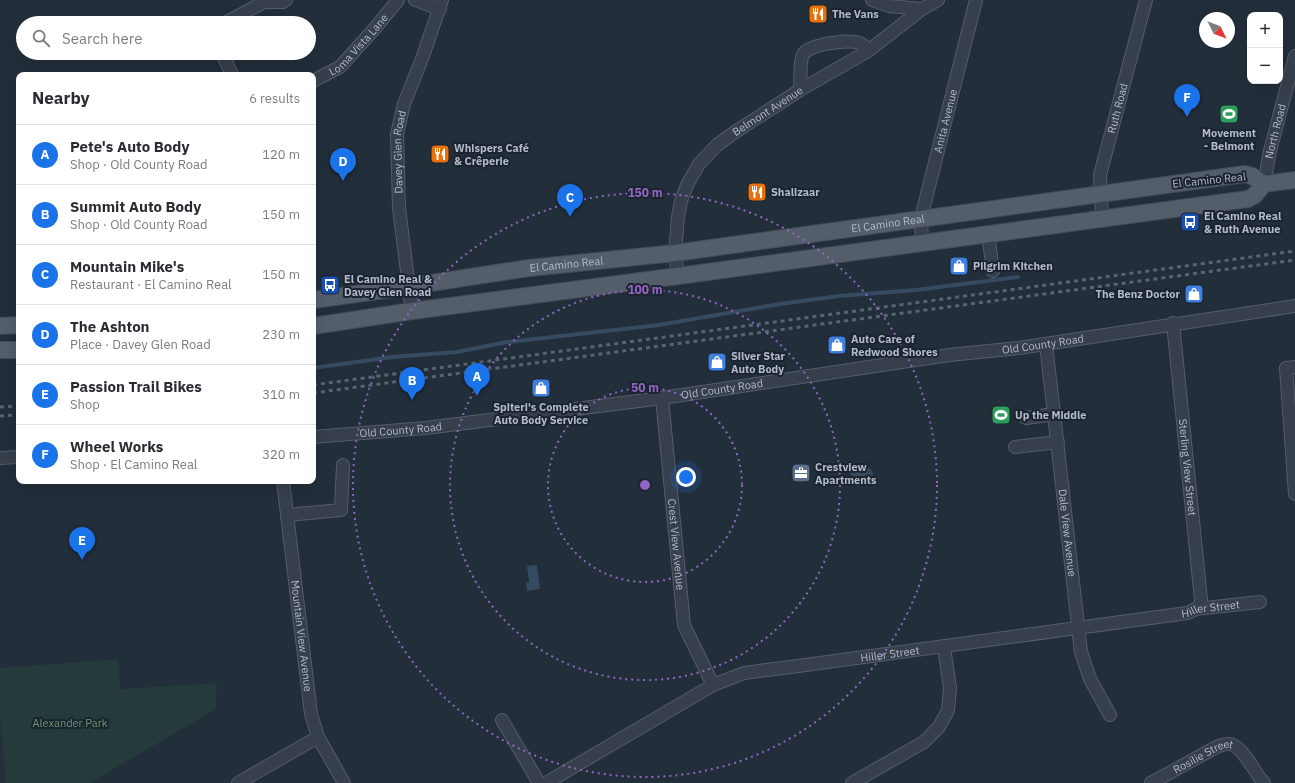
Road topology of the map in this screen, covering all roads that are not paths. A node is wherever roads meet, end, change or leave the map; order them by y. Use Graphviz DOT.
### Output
graph roads {
  1 [pos="286,0"];
  2 [pos="398,0"];
  3 [pos="415,0"];
  4 [pos="872,0"];
  5 [pos="938,0"];
  6 [pos="976,0"];
  7 [pos="1146,0"];
  8 [pos="441,4"];
  9 [pos="922,9"];
  10 [pos="238,16"];
  11 [pos="868,51"];
  12 [pos="1295,56"];
  13 [pos="225,60"];
  14 [pos="231,72"];
  15 [pos="316,79"];
  16 [pos="800,90"];
  17 [pos="1295,180"];
  18 [pos="1264,184"];
  19 [pos="1100,194"];
  20 [pos="921,218"];
  21 [pos="1102,218"];
  22 [pos="988,234"];
  23 [pos="922,243"];
  24 [pos="675,253"];
  25 [pos="993,271"];
  26 [pos="678,276"];
  27 [pos="409,286"];
  28 [pos="316,300"];
  29 [pos="1295,306"];
  30 [pos="412,311"];
  31 [pos="1173,323"];
  32 [pos="16,325"];
  33 [pos="0,326"];
  34 [pos="316,326"];
  35 [pos="1046,344"];
  36 [pos="0,350"];
  37 [pos="16,350"];
  38 [pos="1295,367"];
  39 [pos="662,398"];
  40 [pos="1054,414"];
  41 [pos="1026,418"];
  42 [pos="316,437"];
  43 [pos="1058,442"];
  44 [pos="1015,447"];
  45 [pos="16,457"];
  46 [pos="0,458"];
  47 [pos="343,465"];
  48 [pos="283,484"];
  49 [pos="1295,494"];
  50 [pos="287,515"];
  51 [pos="1260,602"];
  52 [pos="1196,609"];
  53 [pos="1077,628"];
  54 [pos="944,647"];
  55 [pos="713,685"];
  56 [pos="1110,715"];
  57 [pos="502,720"];
  58 [pos="318,738"];
  59 [pos="238,783"];
  60 [pos="344,783"];
  61 [pos="538,783"];
  62 [pos="546,783"];
  63 [pos="852,783"];
  64 [pos="1151,783"];
  65 [pos="1264,783"];
  1 -- 10 [label="street"];
  2 -- 15 [label="street, Loma Vista Lane"];
  3 -- 8 [label="street"];
  4 -- 9 [label="street"];
  5 -- 9 [label="street, Belmont Avenue"];
  6 -- 20 [label="street, Anita Avenue"];
  7 -- 19 [label="street, Ruth Road"];
  8 -- 27 [label="street, Davey Glen Road"];
  9 -- 11 [label="street, Belmont Avenue"];
  11 -- 16 [label="street, Belmont Avenue"];
  11 -- 16 [label="street"];
  12 -- 18 [label="street, North Road"];
  13 -- 14 [label="street"];
  16 -- 24 [label="street, Belmont Avenue"];
  17 -- 18 [label="main road"];
  18 -- 19 [label="main road, El Camino Real"];
  18 -- 21 [label="main road, El Camino Real"];
  19 -- 20 [label="main road, El Camino Real"];
  19 -- 21 [label="street, Ruth Road"];
  20 -- 23 [label="street, Anita Avenue"];
  20 -- 24 [label="main road, El Camino Real"];
  21 -- 22 [label="main road, El Camino Real"];
  22 -- 23 [label="main road, El Camino Real"];
  22 -- 25 [label="street"];
  23 -- 26 [label="main road, El Camino Real"];
  24 -- 26 [label="street, Belmont Avenue"];
  24 -- 27 [label="main road, El Camino Real"];
  26 -- 30 [label="main road, El Camino Real"];
  27 -- 28 [label="main road, El Camino Real"];
  27 -- 30 [label="street, Davey Glen Road"];
  29 -- 31 [label="street, Old County Road"];
  30 -- 34 [label="main road, El Camino Real"];
  31 -- 35 [label="street, Old County Road"];
  31 -- 52 [label="street, Sterling View Street"];
  32 -- 33 [label="main road"];
  35 -- 39 [label="street, Old County Road"];
  35 -- 40 [label="street, Dale View Avenue"];
  36 -- 37 [label="main road"];
  38 -- 49 [label="street"];
  39 -- 42 [label="street, Old County Road"];
  39 -- 55 [label="street, Crest View Avenue"];
  40 -- 41 [label="street"];
  40 -- 43 [label="street, Dale View Avenue"];
  43 -- 44 [label="street"];
  43 -- 53 [label="street, Dale View Avenue"];
  45 -- 46 [label="street"];
  47 -- 50 [label="street"];
  48 -- 50 [label="street, Mountain View Avenue"];
  50 -- 58 [label="street, Mountain View Avenue"];
  51 -- 52 [label="street, Hiller Street"];
  52 -- 53 [label="street, Hiller Street"];
  53 -- 54 [label="street, Hiller Street"];
  53 -- 56 [label="street, Dale View Avenue"];
  54 -- 55 [label="street, Hiller Street"];
  54 -- 63 [label="street"];
  55 -- 62 [label="street, Hiller Street"];
  57 -- 61 [label="street"];
  58 -- 59 [label="street"];
  58 -- 60 [label="street, Mountain View Avenue"];
  64 -- 65 [label="street, Rosilie Street"];
}
